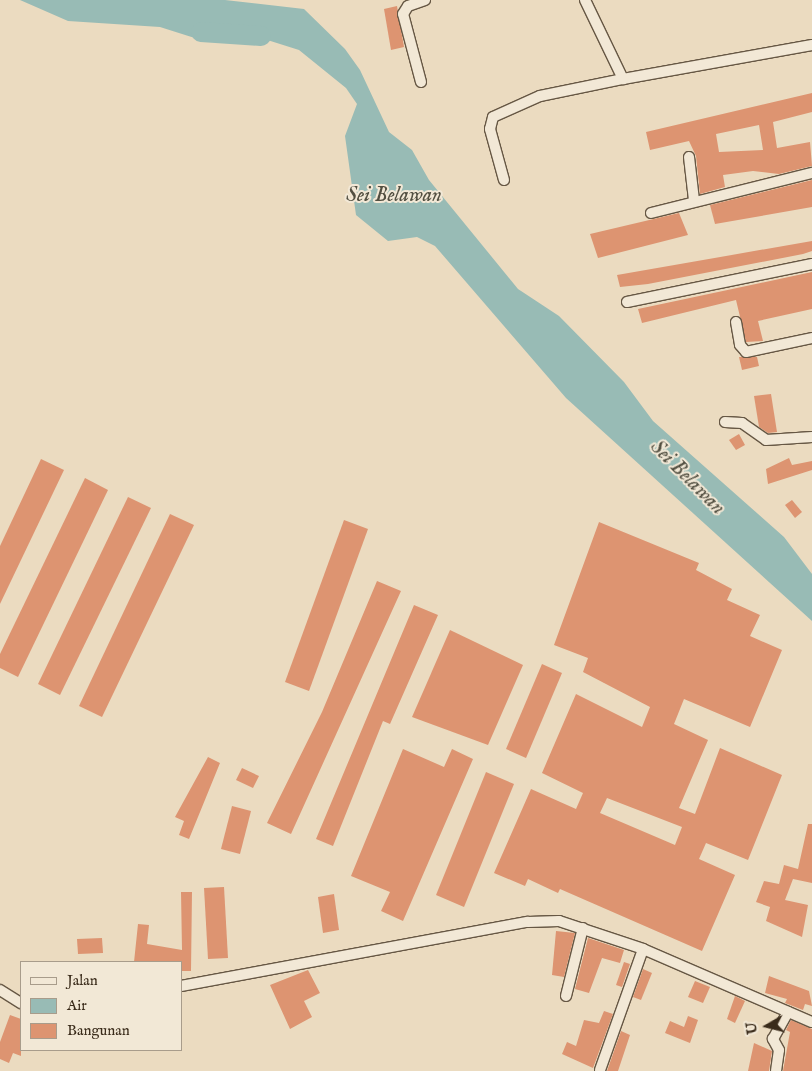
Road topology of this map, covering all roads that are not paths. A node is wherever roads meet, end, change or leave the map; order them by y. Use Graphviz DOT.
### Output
graph roads {
  1 [pos="426,0"];
  2 [pos="585,0"];
  3 [pos="812,45"];
  4 [pos="623,79"];
  5 [pos="421,82"];
  6 [pos="689,158"];
  7 [pos="812,173"];
  8 [pos="504,180"];
  9 [pos="694,200"];
  10 [pos="651,212"];
  11 [pos="812,264"];
  12 [pos="628,302"];
  13 [pos="736,322"];
  14 [pos="812,338"];
  15 [pos="725,422"];
  16 [pos="812,437"];
  17 [pos="583,928"];
  18 [pos="643,949"];
  19 [pos="182,986"];
  20 [pos="0,990"];
  21 [pos="566,996"];
  22 [pos="20,1002"];
  23 [pos="788,1012"];
  24 [pos="812,1022"];
  25 [pos="600,1070"];
  26 [pos="776,1071"];
  1 -- 5 [label="street"];
  2 -- 4 [label="street"];
  3 -- 4 [label="street"];
  4 -- 8 [label="street"];
  6 -- 9 [label="street"];
  7 -- 9 [label="street"];
  9 -- 10 [label="street"];
  11 -- 12 [label="street"];
  13 -- 14 [label="street"];
  15 -- 16 [label="street"];
  17 -- 18 [label="street"];
  17 -- 19 [label="street"];
  17 -- 21 [label="street"];
  18 -- 23 [label="street"];
  18 -- 25 [label="street"];
  20 -- 22 [label="street"];
  23 -- 24 [label="street"];
  23 -- 26 [label="street"];
}
